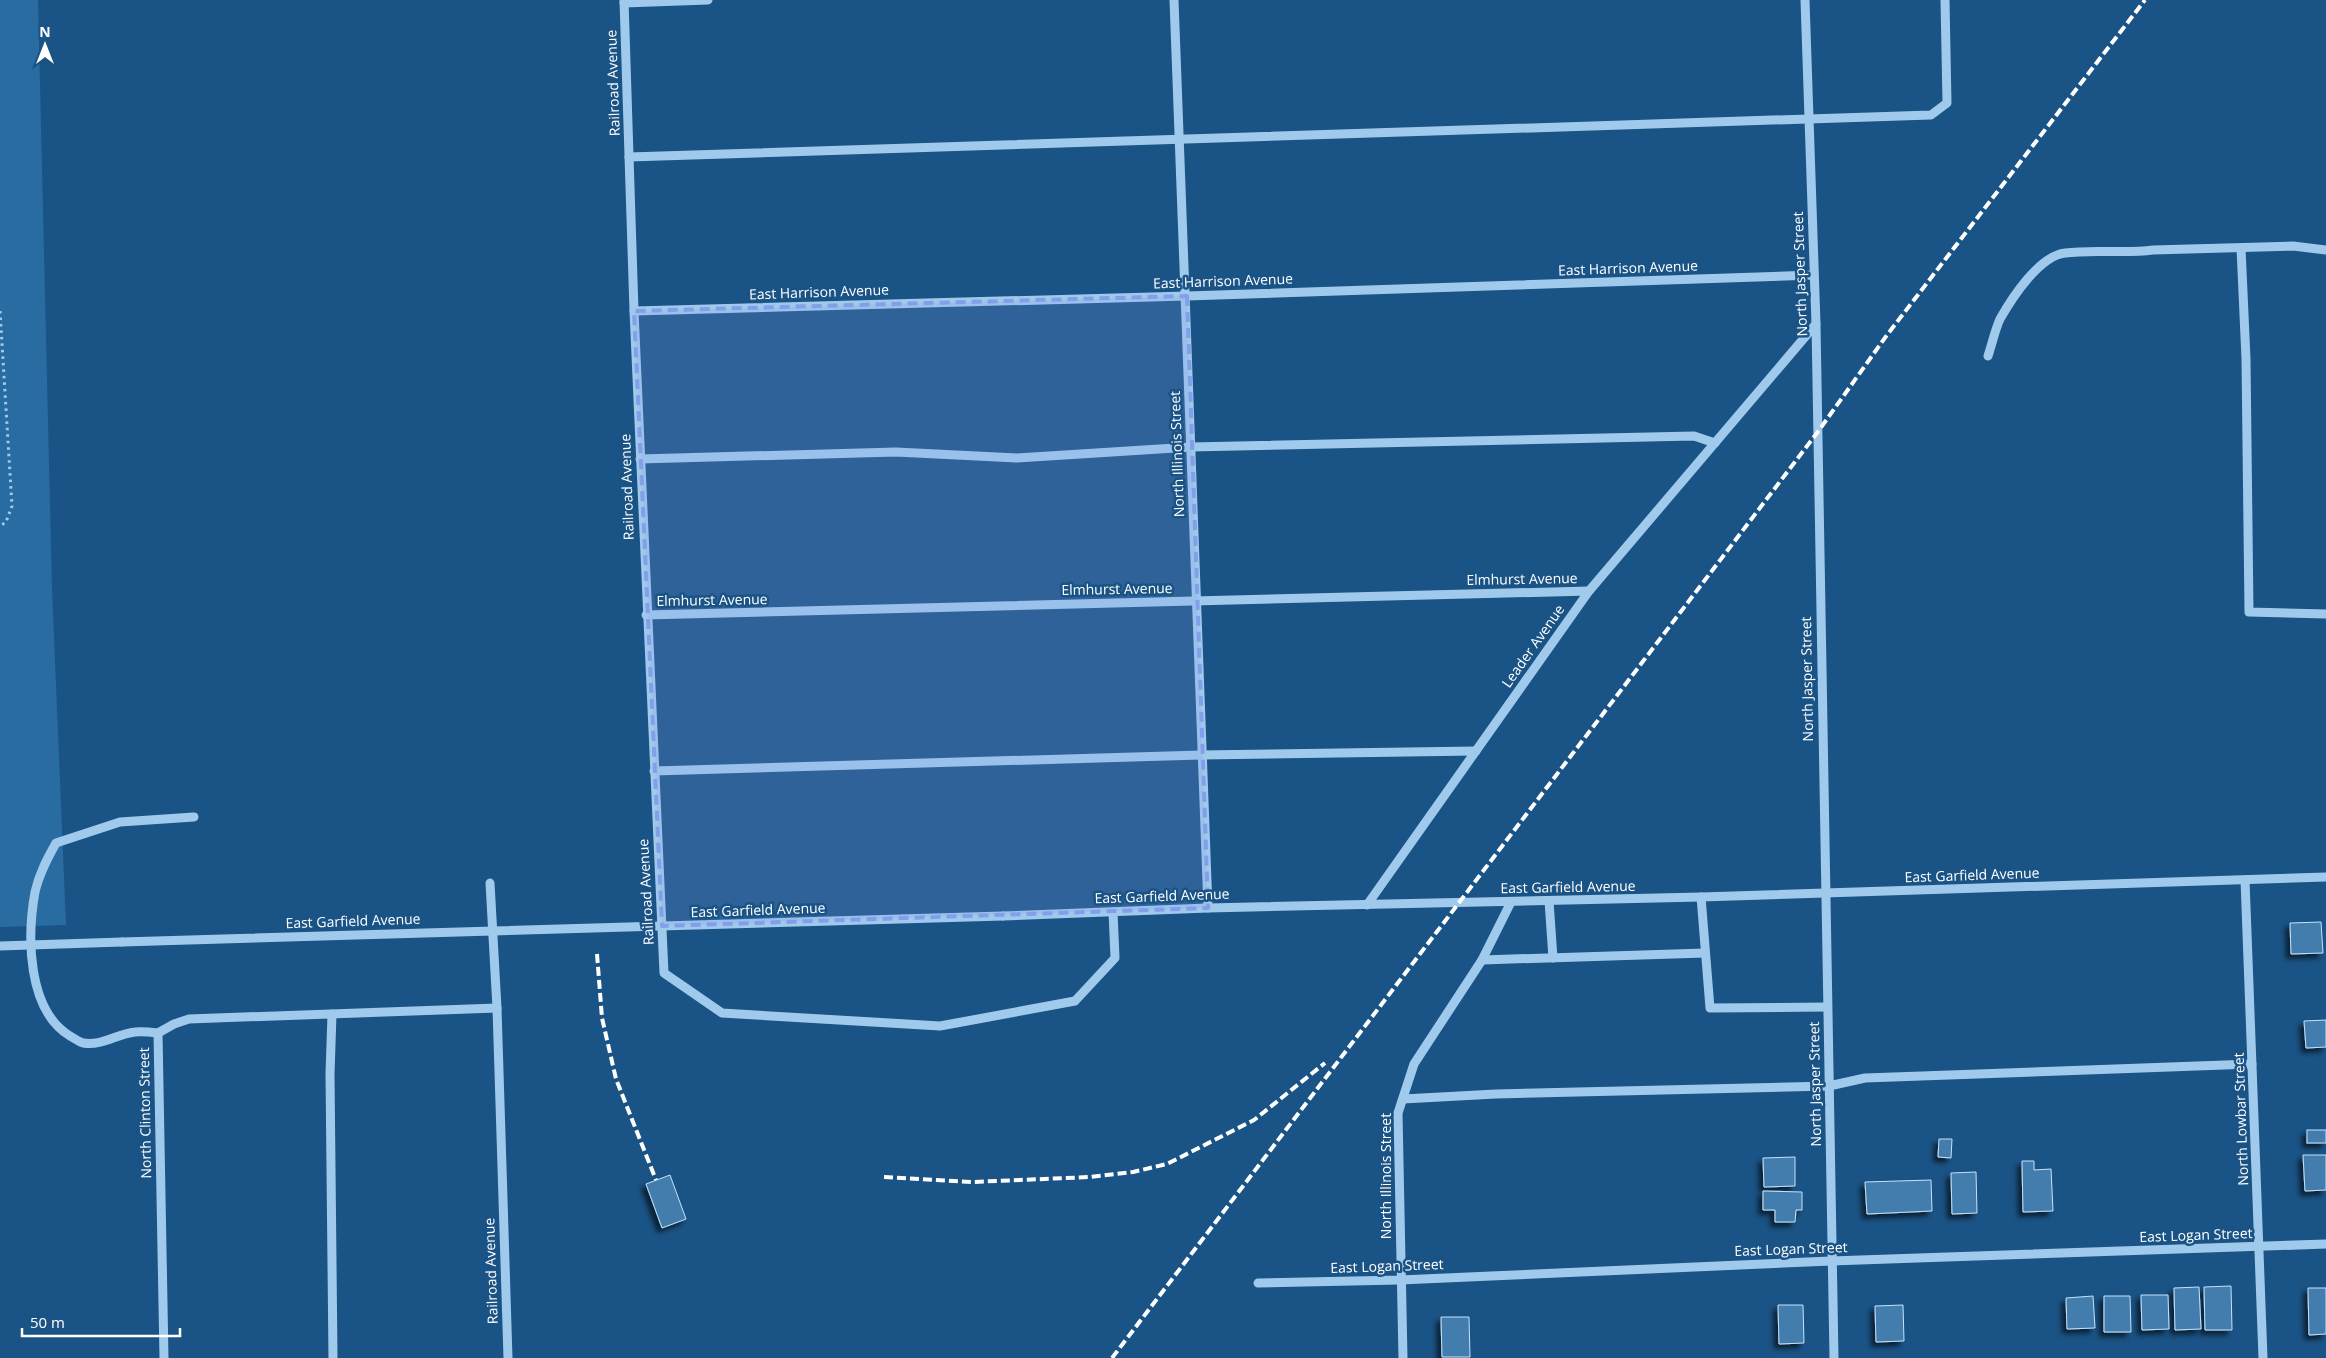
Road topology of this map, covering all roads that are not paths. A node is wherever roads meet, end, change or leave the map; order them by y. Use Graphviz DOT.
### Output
graph roads {
  1 [pos="708,0"];
  2 [pos="1174,0"];
  3 [pos="1805,0"];
  4 [pos="1945,0"];
  5 [pos="624,1"];
  6 [pos="1809,118"];
  7 [pos="1180,138"];
  8 [pos="629,156"];
  9 [pos="2241,248"];
  10 [pos="2326,250"];
  11 [pos="1814,275"];
  12 [pos="1187,296"];
  13 [pos="634,311"];
  14 [pos="1816,324"];
  15 [pos="1988,356"];
  16 [pos="1715,443"];
  17 [pos="1191,447"];
  18 [pos="640,459"];
  19 [pos="1589,591"];
  20 [pos="1195,601"];
  21 [pos="2326,614"];
  22 [pos="646,615"];
  23 [pos="1476,751"];
  24 [pos="1201,755"];
  25 [pos="654,771"];
  26 [pos="194,817"];
  27 [pos="2326,877"];
  28 [pos="2245,880"];
  29 [pos="490,883"];
  30 [pos="1825,893"];
  31 [pos="1701,897"];
  32 [pos="1549,901"];
  33 [pos="1511,902"];
  34 [pos="1367,905"];
  35 [pos="1208,908"];
  36 [pos="1113,912"];
  37 [pos="32,945"];
  38 [pos="0,946"];
  39 [pos="1705,953"];
  40 [pos="1553,958"];
  41 [pos="1482,960"];
  42 [pos="1827,1007"];
  43 [pos="497,1008"];
  44 [pos="332,1014"];
  45 [pos="158,1033"];
  46 [pos="2252,1064"];
  47 [pos="1829,1086"];
  48 [pos="1402,1099"];
  49 [pos="2326,1244"];
  50 [pos="2260,1247"];
  51 [pos="1831,1261"];
  52 [pos="1400,1280"];
  53 [pos="1258,1284"];
  54 [pos="164,1358"];
  55 [pos="333,1358"];
  56 [pos="508,1358"];
  57 [pos="1403,1358"];
  58 [pos="1834,1358"];
  59 [pos="2263,1358"];
  1 -- 5 [label="street"];
  2 -- 7 [label="street, North Illinois Street"];
  3 -- 6 [label="street, North Jasper Street"];
  4 -- 6 [label="street"];
  5 -- 8 [label="street, Railroad Avenue"];
  6 -- 7 [label="street"];
  6 -- 11 [label="street, North Jasper Street"];
  7 -- 8 [label="street"];
  7 -- 12 [label="street, North Illinois Street"];
  8 -- 13 [label="street, Railroad Avenue"];
  9 -- 10 [label="street"];
  9 -- 15 [label="street"];
  9 -- 21 [label="street"];
  11 -- 12 [label="street, East Harrison Avenue"];
  11 -- 14 [label="street, North Jasper Street"];
  12 -- 13 [label="street, East Harrison Avenue"];
  12 -- 17 [label="street, North Illinois Street"];
  13 -- 18 [label="street, Railroad Avenue"];
  14 -- 16 [label="street, Leader Avenue"];
  14 -- 30 [label="street, North Jasper Street"];
  16 -- 17 [label="street"];
  16 -- 19 [label="street, Leader Avenue"];
  17 -- 18 [label="street"];
  17 -- 20 [label="street, North Illinois Street"];
  18 -- 22 [label="street, Railroad Avenue"];
  19 -- 20 [label="street, Elmhurst Avenue"];
  19 -- 23 [label="street, Leader Avenue"];
  20 -- 22 [label="street, Elmhurst Avenue"];
  20 -- 24 [label="street, North Illinois Street"];
  22 -- 25 [label="street, Railroad Avenue"];
  23 -- 24 [label="street"];
  23 -- 34 [label="street, Leader Avenue"];
  24 -- 25 [label="street"];
  24 -- 35 [label="street, North Illinois Street"];
  25 -- 36 [label="street, Railroad Avenue"];
  26 -- 37 [label="street, North Clinton Street"];
  27 -- 28 [label="street, East Garfield Avenue"];
  28 -- 30 [label="street, East Garfield Avenue"];
  28 -- 46 [label="street, North Lowbar Street"];
  29 -- 43 [label="street, Railroad Avenue"];
  30 -- 31 [label="street, East Garfield Avenue"];
  30 -- 42 [label="street, North Jasper Street"];
  31 -- 32 [label="street, East Garfield Avenue"];
  31 -- 39 [label="street"];
  32 -- 33 [label="street, East Garfield Avenue"];
  32 -- 40 [label="street"];
  33 -- 34 [label="street, East Garfield Avenue"];
  33 -- 41 [label="street, North Illinois Street"];
  34 -- 35 [label="street, East Garfield Avenue"];
  35 -- 36 [label="street, East Garfield Avenue"];
  36 -- 37 [label="street, East Garfield Avenue, bridge"];
  37 -- 38 [label="street, East Garfield Avenue"];
  37 -- 45 [label="street, North Clinton Street"];
  39 -- 40 [label="street"];
  39 -- 42 [label="street"];
  40 -- 41 [label="street"];
  41 -- 48 [label="street, North Illinois Street"];
  42 -- 47 [label="street, North Jasper Street"];
  43 -- 44 [label="street"];
  43 -- 56 [label="street, Railroad Avenue"];
  44 -- 45 [label="street"];
  44 -- 55 [label="street"];
  45 -- 54 [label="street, North Clinton Street"];
  46 -- 47 [label="street"];
  46 -- 50 [label="street, North Lowbar Street"];
  47 -- 48 [label="street"];
  47 -- 51 [label="street, North Jasper Street"];
  48 -- 52 [label="street, North Illinois Street"];
  49 -- 50 [label="street, East Logan Street"];
  50 -- 51 [label="street, East Logan Street"];
  50 -- 59 [label="street, North Lowbar Street"];
  51 -- 52 [label="street, East Logan Street"];
  51 -- 58 [label="street, North Jasper Street"];
  52 -- 53 [label="street, East Logan Street"];
  52 -- 57 [label="street, North Illinois Street"];
}
